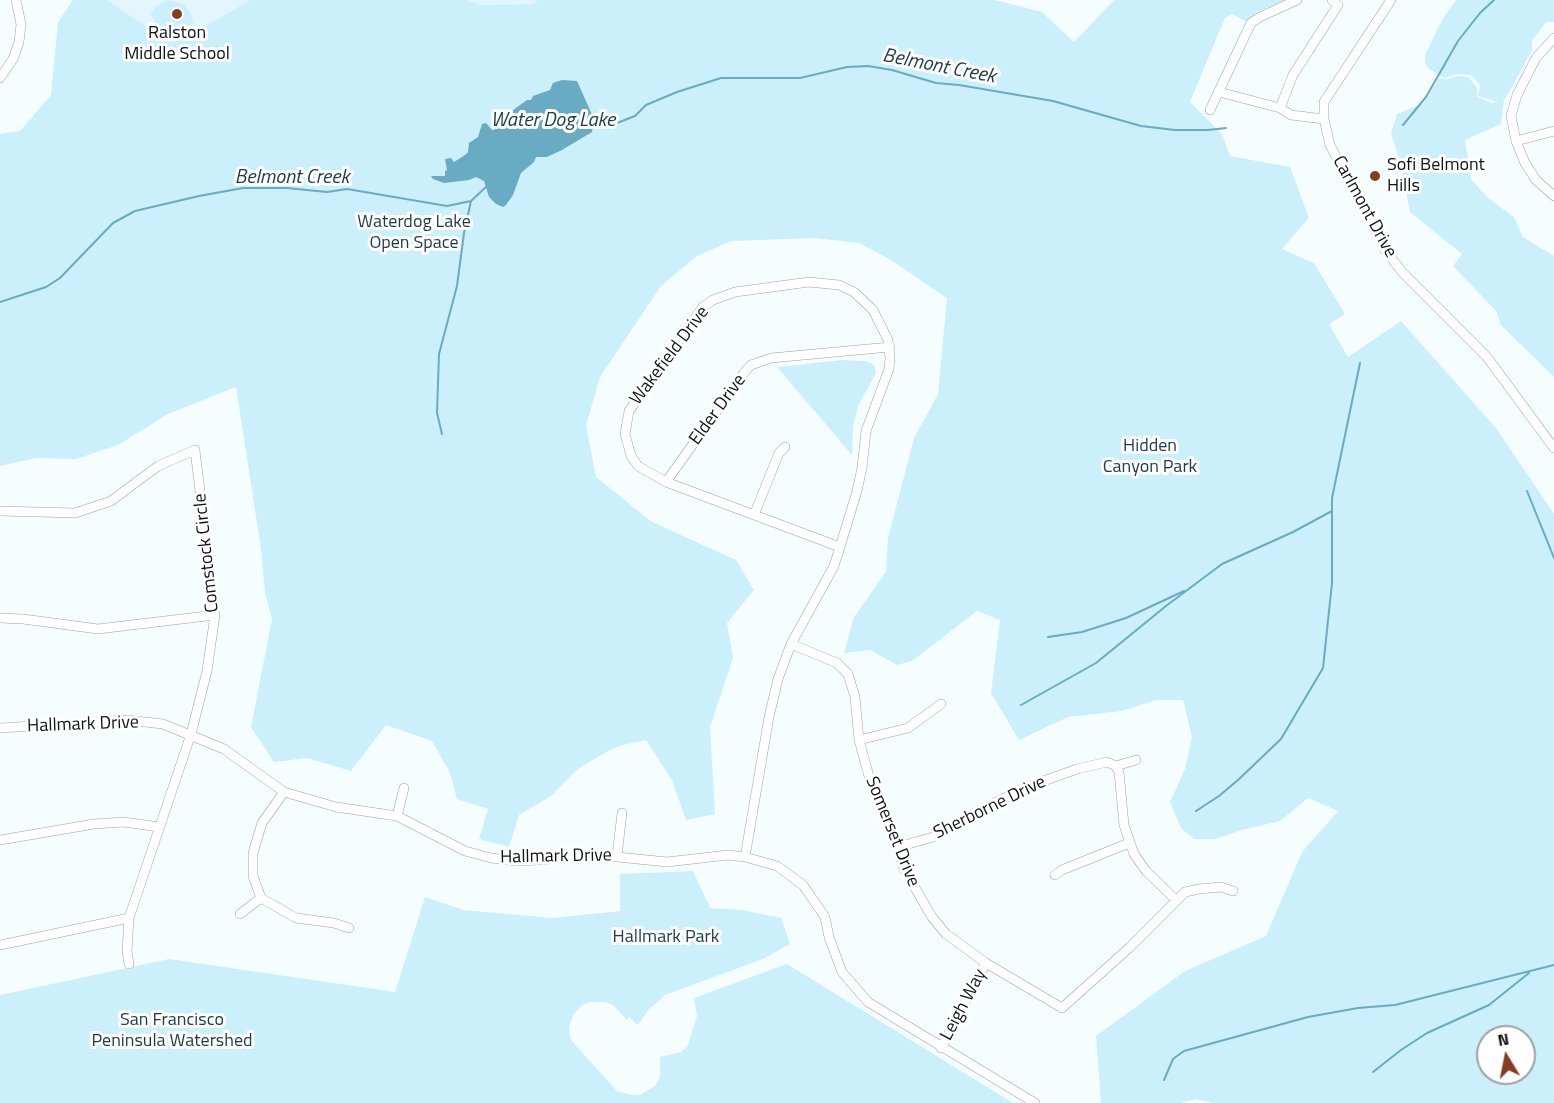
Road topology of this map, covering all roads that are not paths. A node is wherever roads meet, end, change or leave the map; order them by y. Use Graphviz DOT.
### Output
graph roads {
  1 [pos="16,0"];
  2 [pos="1297,0"];
  3 [pos="1391,0"];
  4 [pos="1337,2"];
  5 [pos="1554,38"];
  6 [pos="0,78"];
  7 [pos="1219,92"];
  8 [pos="1280,108"];
  9 [pos="1210,110"];
  10 [pos="1324,119"];
  11 [pos="1554,131"];
  12 [pos="1516,141"];
  13 [pos="1554,196"];
  14 [pos="890,347"];
  15 [pos="785,447"];
  16 [pos="1554,448"];
  17 [pos="666,482"];
  18 [pos="0,510"];
  19 [pos="754,514"];
  20 [pos="840,547"];
  21 [pos="215,615"];
  22 [pos="0,618"];
  23 [pos="791,644"];
  24 [pos="941,704"];
  25 [pos="0,728"];
  26 [pos="191,734"];
  27 [pos="859,740"];
  28 [pos="1136,760"];
  29 [pos="1116,766"];
  30 [pos="404,788"];
  31 [pos="285,792"];
  32 [pos="622,813"];
  33 [pos="397,816"];
  34 [pos="159,827"];
  35 [pos="0,840"];
  36 [pos="1129,843"];
  37 [pos="898,847"];
  38 [pos="617,856"];
  39 [pos="745,857"];
  40 [pos="1055,875"];
  41 [pos="1233,891"];
  42 [pos="261,898"];
  43 [pos="1176,900"];
  44 [pos="240,914"];
  45 [pos="129,918"];
  46 [pos="349,928"];
  47 [pos="0,945"];
  48 [pos="986,963"];
  49 [pos="129,964"];
  50 [pos="941,1048"];
  51 [pos="1035,1103"];
  1 -- 6 [label="street"];
  2 -- 7 [label="street"];
  3 -- 10 [label="street, Carlmont Drive"];
  4 -- 8 [label="street"];
  5 -- 12 [label="street"];
  7 -- 8 [label="street"];
  7 -- 9 [label="street"];
  8 -- 10 [label="street"];
  10 -- 16 [label="street, Carlmont Drive"];
  11 -- 12 [label="street"];
  12 -- 13 [label="street"];
  14 -- 17 [label="street, Elder Drive"];
  14 -- 17 [label="street, Wakefield Drive"];
  14 -- 20 [label="street, Wakefield Drive"];
  15 -- 19 [label="street"];
  17 -- 19 [label="street, Wakefield Drive"];
  18 -- 21 [label="street, Comstock Circle"];
  19 -- 20 [label="street, Wakefield Drive"];
  20 -- 23 [label="street, Wakefield Drive"];
  21 -- 22 [label="street"];
  21 -- 26 [label="street, Comstock Circle"];
  23 -- 27 [label="street, Somerset Drive"];
  23 -- 39 [label="street, Wakefield Drive"];
  24 -- 27 [label="street"];
  25 -- 26 [label="street, Hallmark Drive"];
  26 -- 31 [label="street, Hallmark Drive"];
  26 -- 34 [label="street, Comstock Circle"];
  27 -- 37 [label="street, Somerset Drive"];
  28 -- 29 [label="street, Sherborne Drive"];
  29 -- 36 [label="street"];
  29 -- 37 [label="street, Sherborne Drive"];
  30 -- 33 [label="street"];
  31 -- 33 [label="street, Hallmark Drive"];
  31 -- 42 [label="street"];
  32 -- 38 [label="street"];
  33 -- 38 [label="street, Hallmark Drive"];
  34 -- 35 [label="street"];
  34 -- 45 [label="street, Comstock Circle"];
  36 -- 40 [label="street"];
  36 -- 43 [label="street"];
  37 -- 48 [label="street, Somerset Drive"];
  38 -- 39 [label="street, Hallmark Drive"];
  39 -- 50 [label="street, Hallmark Drive"];
  41 -- 43 [label="street"];
  42 -- 44 [label="street"];
  42 -- 46 [label="street"];
  43 -- 48 [label="street, Somerset Drive"];
  45 -- 47 [label="street"];
  45 -- 49 [label="street, Comstock Circle"];
  48 -- 50 [label="street, Leigh Way"];
  50 -- 51 [label="street, Hallmark Drive"];
}
